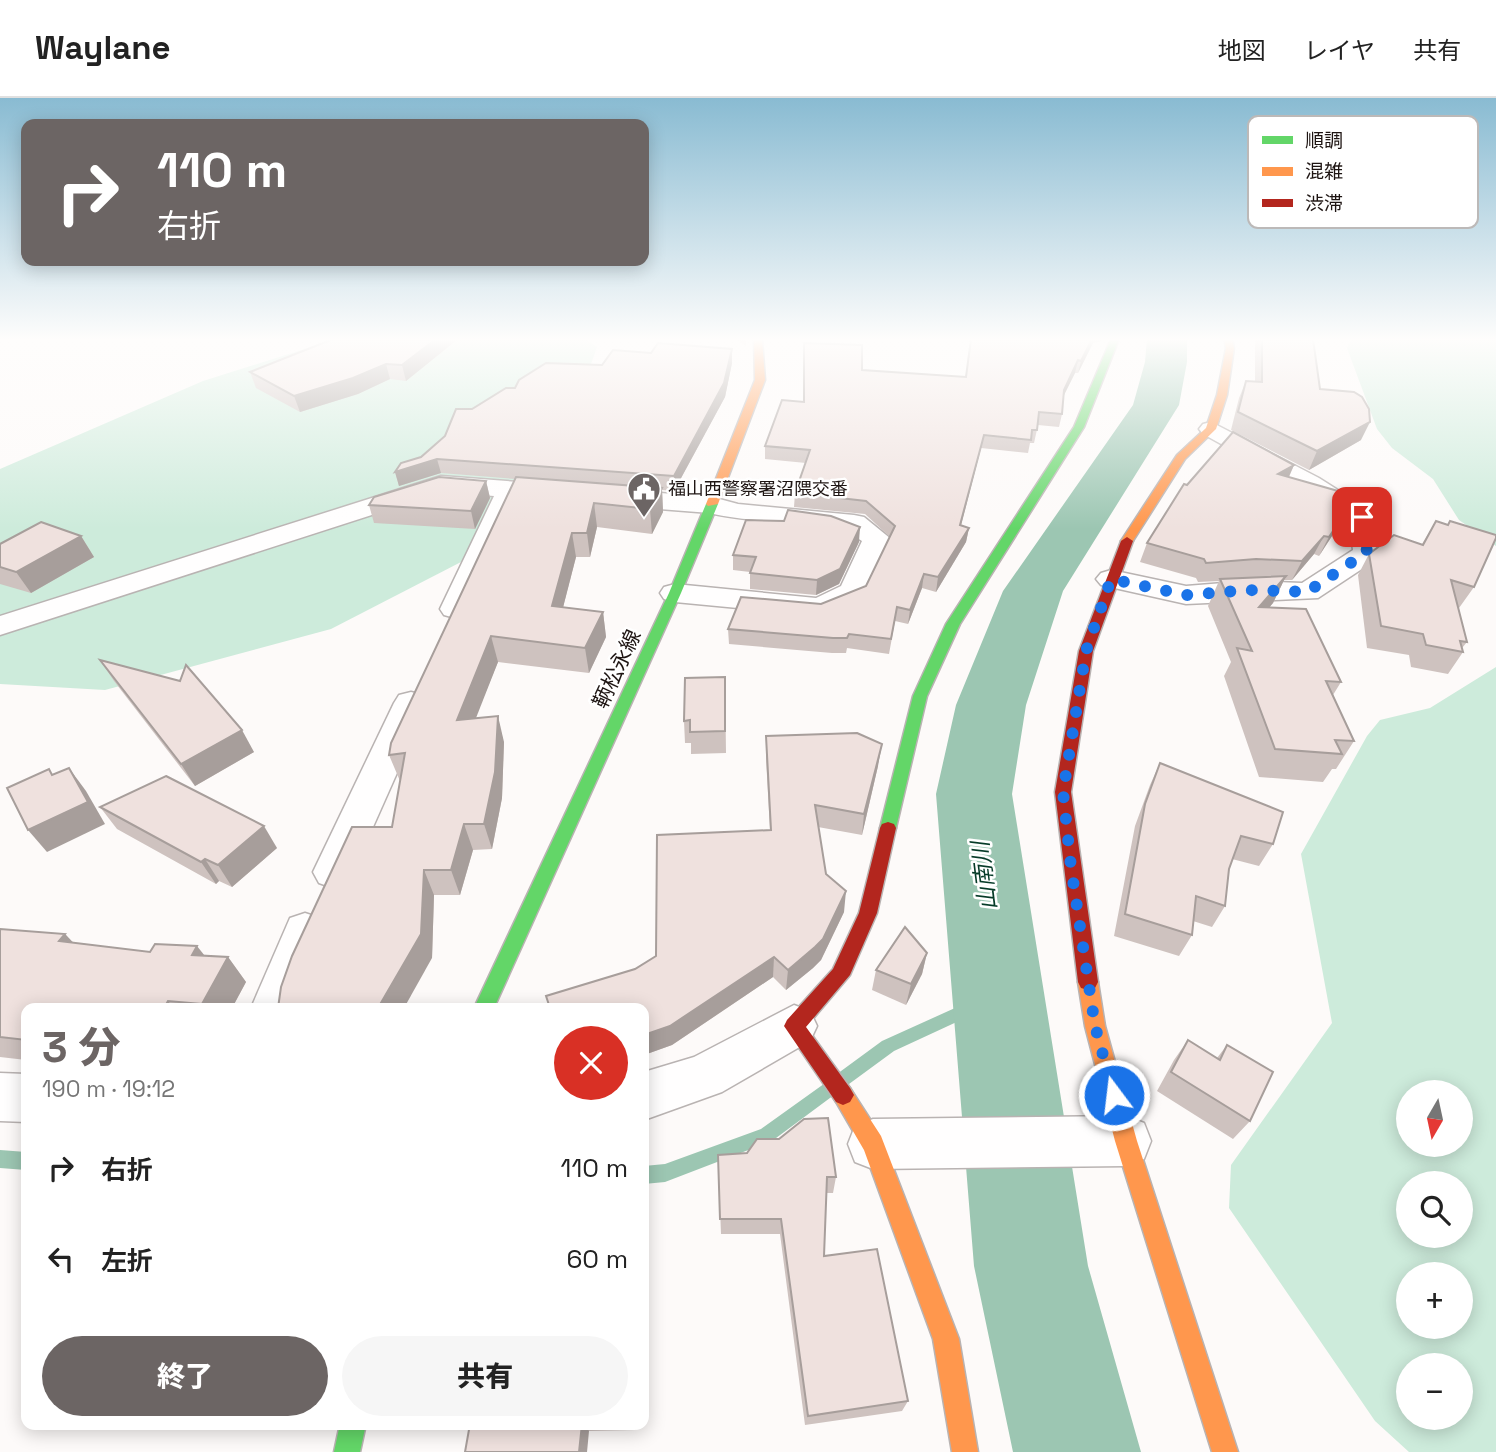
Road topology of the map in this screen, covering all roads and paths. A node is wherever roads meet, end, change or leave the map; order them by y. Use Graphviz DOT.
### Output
graph roads {
  1 [pos="751,402"];
  2 [pos="1089,402"];
  3 [pos="1220,402"];
  4 [pos="1211,429"];
  5 [pos="510,490"];
  6 [pos="712,505"];
  7 [pos="1111,579"];
  8 [pos="675,593"];
  9 [pos="0,626"];
  10 [pos="440,640"];
  11 [pos="423,678"];
  12 [pos="276,1003"];
  13 [pos="486,1003"];
  14 [pos="794,1026"];
  15 [pos="649,1094"];
  16 [pos="0,1097"];
  17 [pos="21,1098"];
  18 [pos="881,1132"];
  19 [pos="1106,1142"];
  20 [pos="352,1430"];
  21 [pos="347,1452"];
  22 [pos="965,1452"];
  23 [pos="1225,1452"];
  1 -- 6 [label="street, 鞆松永線"];
  2 -- 14 [label="street"];
  3 -- 4 [label="street"];
  4 -- 7 [label="street"];
  4 -- 7 [label="street"];
  5 -- 6 [label="street"];
  5 -- 9 [label="street"];
  5 -- 10 [label="street"];
  6 -- 8 [label="street, 鞆松永線"];
  6 -- 8 [label="street"];
  7 -- 19 [label="street"];
  8 -- 13 [label="street, 鞆松永線"];
  11 -- 12 [label="street"];
  14 -- 15 [label="street"];
  14 -- 18 [label="street"];
  16 -- 17 [label="street"];
  18 -- 19 [label="street"];
  18 -- 22 [label="street"];
  19 -- 23 [label="street"];
  20 -- 21 [label="street"];
}
